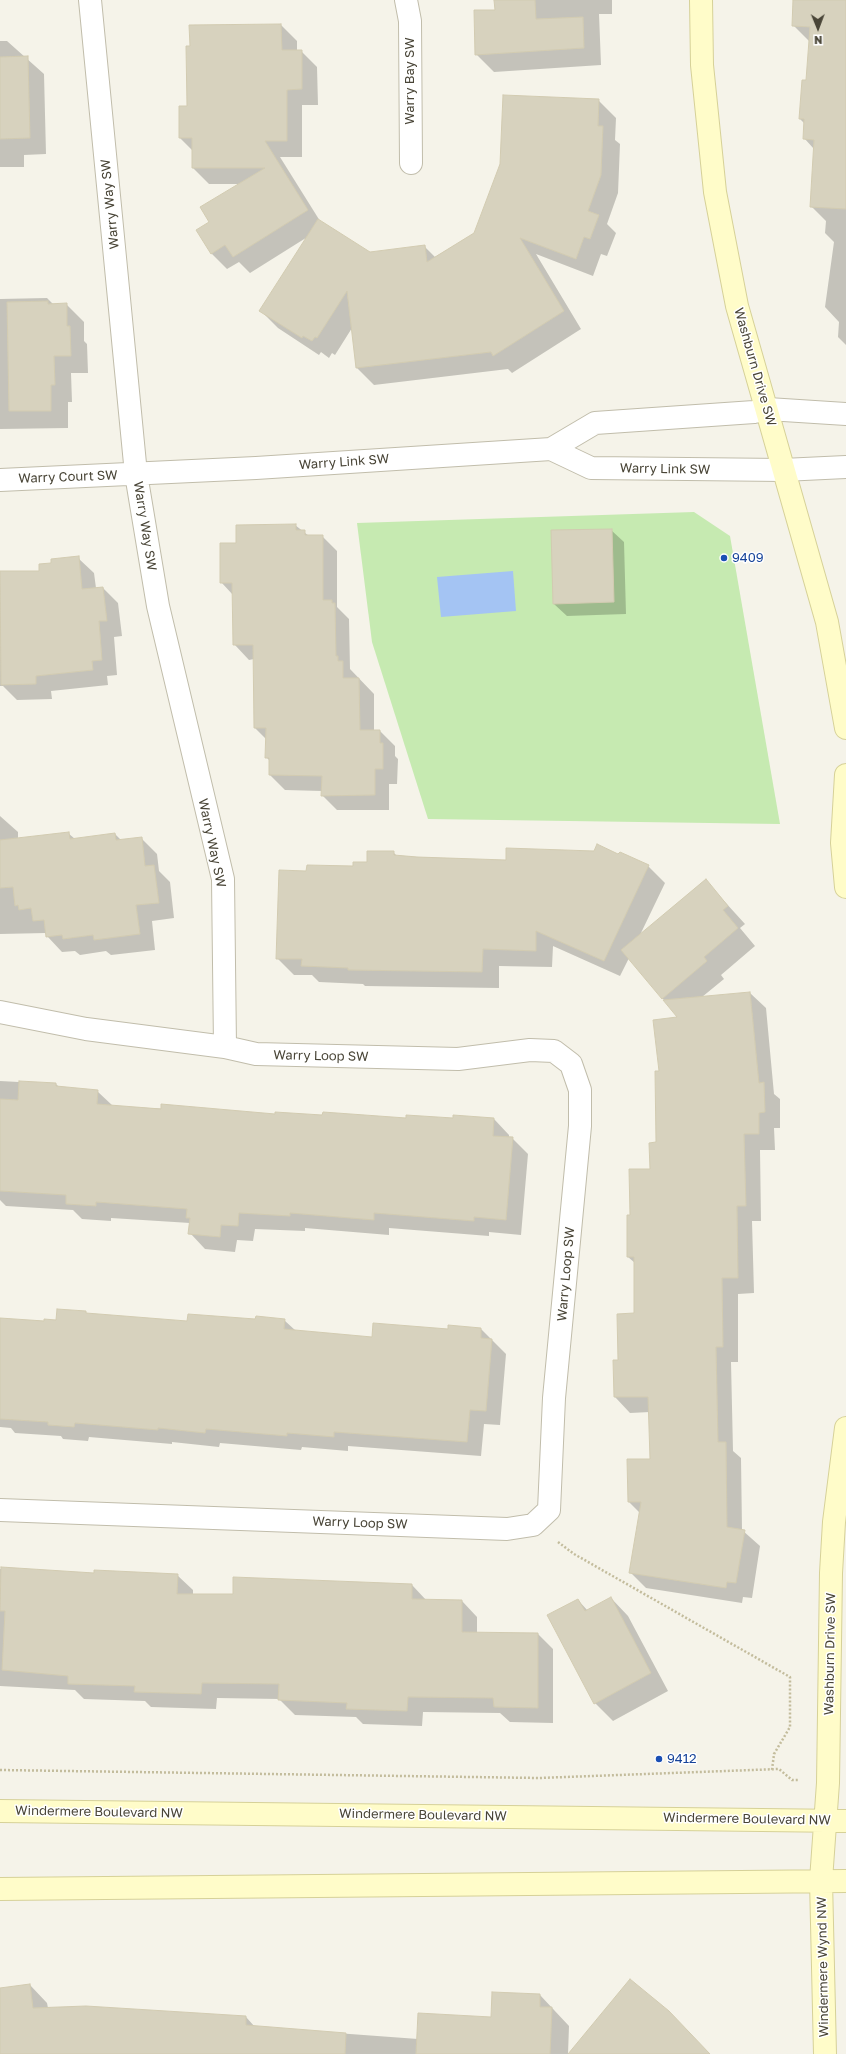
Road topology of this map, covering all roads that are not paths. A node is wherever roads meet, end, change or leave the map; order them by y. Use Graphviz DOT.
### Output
graph roads {
  1 [pos="90,0"];
  2 [pos="406,0"];
  3 [pos="700,0"];
  4 [pos="411,163"];
  5 [pos="768,409"];
  6 [pos="846,414"];
  7 [pos="551,449"];
  8 [pos="846,467"];
  9 [pos="783,470"];
  10 [pos="136,474"];
  11 [pos="0,480"];
  12 [pos="846,728"];
  13 [pos="846,775"];
  14 [pos="846,887"];
  15 [pos="0,1012"];
  16 [pos="224,1047"];
  17 [pos="846,1428"];
  18 [pos="0,1510"];
  19 [pos="0,1811"];
  20 [pos="836,1820"];
  21 [pos="821,1880"];
  22 [pos="846,1881"];
  23 [pos="0,1889"];
  24 [pos="825,2054"];
  1 -- 10 [label="street, Warry Way SW"];
  2 -- 4 [label="street, Warry Bay SW"];
  3 -- 5 [label="street, Washburn Drive SW"];
  5 -- 6 [label="street, Warry Link SW"];
  5 -- 7 [label="street, Warry Link SW"];
  5 -- 9 [label="street, Washburn Drive SW"];
  7 -- 9 [label="street, Warry Link SW"];
  7 -- 10 [label="street, Warry Link SW"];
  8 -- 9 [label="street, Warry Link SW"];
  9 -- 12 [label="street, Washburn Drive SW"];
  10 -- 11 [label="street, Warry Court SW"];
  10 -- 16 [label="street, Warry Way SW"];
  13 -- 14 [label="street"];
  15 -- 16 [label="street, Warry Loop SW"];
  16 -- 18 [label="street, Warry Loop SW"];
  17 -- 20 [label="street, Washburn Drive SW"];
  19 -- 20 [label="street, Windermere Boulevard NW"];
  20 -- 21 [label="street, Washburn Drive SW"];
  21 -- 22 [label="street"];
  21 -- 23 [label="street"];
  21 -- 24 [label="street, Windermere Wynd NW"];
}
